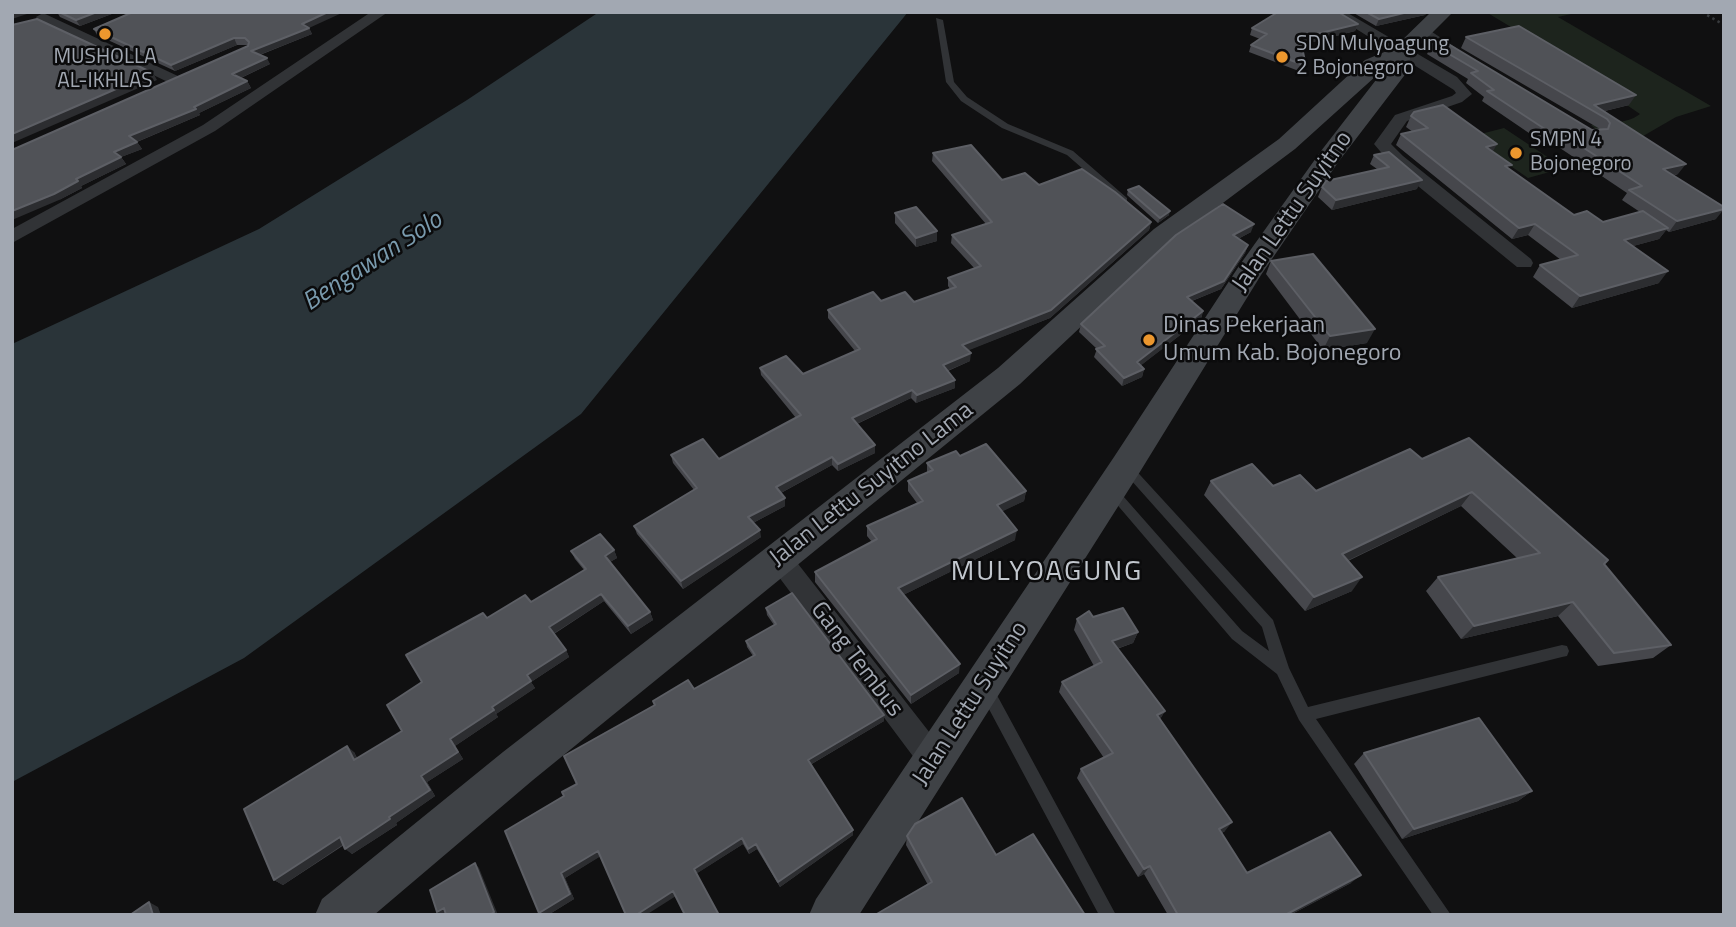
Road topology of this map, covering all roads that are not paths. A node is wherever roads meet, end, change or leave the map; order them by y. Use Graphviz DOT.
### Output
graph roads {
  1 [pos="381,12"];
  2 [pos="1336,12"];
  3 [pos="1443,12"];
  4 [pos="44,16"];
  5 [pos="939,20"];
  6 [pos="103,25"];
  7 [pos="80,34"];
  8 [pos="1411,42"];
  9 [pos="1478,66"];
  10 [pos="150,90"];
  11 [pos="1287,144"];
  12 [pos="1330,156"];
  13 [pos="1133,208"];
  14 [pos="12,237"];
  15 [pos="1524,263"];
  16 [pos="1118,478"];
  17 [pos="779,558"];
  18 [pos="1562,651"];
  19 [pos="1282,670"];
  20 [pos="983,685"];
  21 [pos="1304,715"];
  22 [pos="934,761"];
  23 [pos="338,915"];
  24 [pos="832,915"];
  25 [pos="1108,915"];
  26 [pos="1443,915"];
  1 -- 14 [label="street"];
  2 -- 8 [label="street"];
  3 -- 8 [label="main road, Jalan Lettu Suyitno"];
  4 -- 7 [label="street"];
  5 -- 13 [label="lane"];
  6 -- 7 [label="street"];
  7 -- 10 [label="street"];
  8 -- 9 [label="street"];
  8 -- 11 [label="main road, Jalan Lettu Suyitno Lama"];
  8 -- 12 [label="main road, Jalan Lettu Suyitno"];
  8 -- 15 [label="street"];
  11 -- 12 [label="main road"];
  11 -- 17 [label="main road, Jalan Lettu Suyitno Lama"];
  12 -- 16 [label="main road, Jalan Lettu Suyitno"];
  16 -- 19 [label="lane"];
  16 -- 19 [label="lane"];
  16 -- 20 [label="main road, Jalan Lettu Suyitno"];
  17 -- 22 [label="street, Gang Tembus"];
  17 -- 23 [label="main road, Jalan Lettu Suyitno Lama"];
  18 -- 21 [label="lane"];
  19 -- 21 [label="lane"];
  20 -- 22 [label="main road, Jalan Lettu Suyitno"];
  20 -- 25 [label="lane"];
  21 -- 26 [label="lane"];
  22 -- 24 [label="main road, Jalan Lettu Suyitno"];
}
